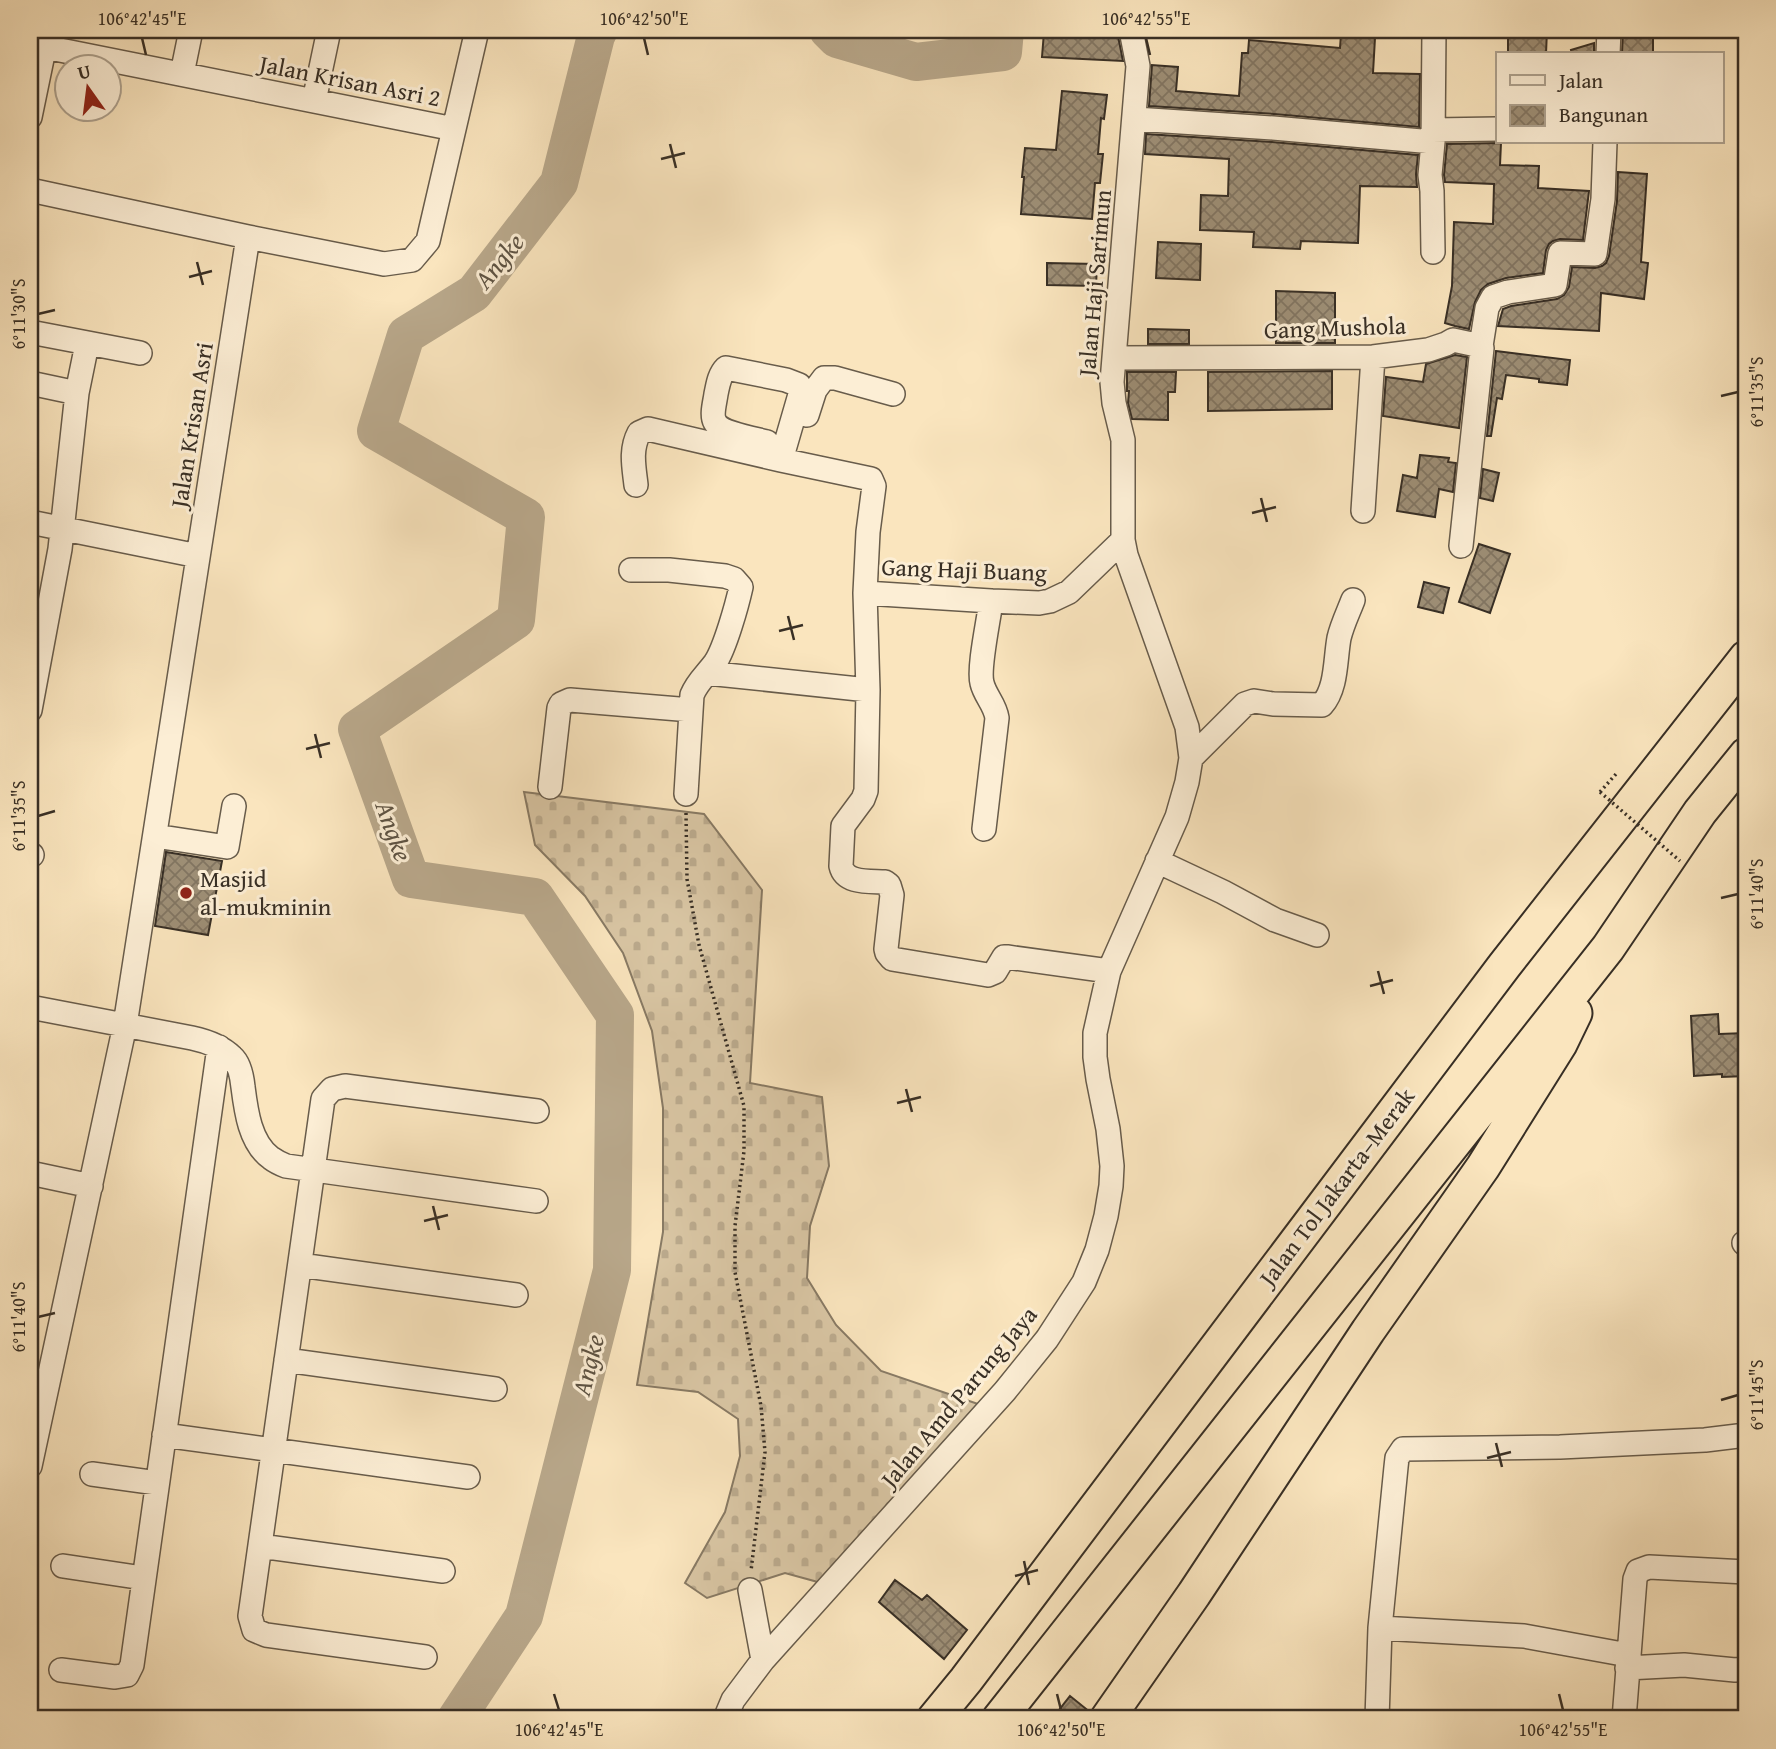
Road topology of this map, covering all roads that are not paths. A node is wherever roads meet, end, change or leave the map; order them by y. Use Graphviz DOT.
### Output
graph roads {
  1 [pos="191,30"];
  2 [pos="329,30"];
  3 [pos="477,30"];
  4 [pos="1132,30"];
  5 [pos="1434,30"];
  6 [pos="1609,30"];
  7 [pos="41,40"];
  8 [pos="1608,52"];
  9 [pos="182,74"];
  10 [pos="313,101"];
  11 [pos="30,117"];
  12 [pos="1135,120"];
  13 [pos="454,129"];
  14 [pos="1496,129"];
  15 [pos="1433,136"];
  16 [pos="1605,144"];
  17 [pos="30,190"];
  18 [pos="248,237"];
  19 [pos="1433,252"];
  20 [pos="30,332"];
  21 [pos="87,344"];
  22 [pos="1481,346"];
  23 [pos="141,353"];
  24 [pos="1373,357"];
  25 [pos="1114,358"];
  26 [pos="30,383"];
  27 [pos="77,393"];
  28 [pos="893,394"];
  29 [pos="786,456"];
  30 [pos="636,485"];
  31 [pos="1363,511"];
  32 [pos="30,522"];
  33 [pos="62,528"];
  34 [pos="1123,540"];
  35 [pos="1461,546"];
  36 [pos="198,556"];
  37 [pos="631,570"];
  38 [pos="865,593"];
  39 [pos="1353,600"];
  40 [pos="991,601"];
  41 [pos="1746,658"];
  42 [pos="35,660"];
  43 [pos="707,673"];
  44 [pos="867,690"];
  45 [pos="30,710"];
  46 [pos="691,710"];
  47 [pos="1746,755"];
  48 [pos="1191,758"];
  49 [pos="550,787"];
  50 [pos="686,794"];
  51 [pos="234,806"];
  52 [pos="984,830"];
  53 [pos="155,835"];
  54 [pos="1157,861"];
  55 [pos="1317,935"];
  56 [pos="1608,948"];
  57 [pos="1109,971"];
  58 [pos="30,1007"];
  59 [pos="125,1025"];
  60 [pos="219,1047"];
  61 [pos="537,1111"];
  62 [pos="314,1170"];
  63 [pos="30,1173"];
  64 [pos="91,1186"];
  65 [pos="536,1201"];
  66 [pos="300,1265"];
  67 [pos="516,1295"];
  68 [pos="286,1360"];
  69 [pos="495,1389"];
  70 [pos="164,1435"];
  71 [pos="1746,1435"];
  72 [pos="274,1450"];
  73 [pos="30,1466"];
  74 [pos="92,1474"];
  75 [pos="468,1477"];
  76 [pos="157,1483"];
  77 [pos="260,1546"];
  78 [pos="63,1566"];
  79 [pos="443,1571"];
  80 [pos="1746,1572"];
  81 [pos="144,1577"];
  82 [pos="750,1590"];
  83 [pos="1380,1628"];
  84 [pos="425,1657"];
  85 [pos="763,1660"];
  86 [pos="1628,1661"];
  87 [pos="1746,1669"];
  88 [pos="61,1670"];
  89 [pos="725,1719"];
  90 [pos="934,1719"];
  91 [pos="999,1719"];
  92 [pos="1107,1719"];
  93 [pos="1377,1719"];
  94 [pos="1624,1719"];
  1 -- 9 [label="street"];
  2 -- 10 [label="street"];
  3 -- 13 [label="street"];
  4 -- 12 [label="street, Jalan Haji Sarimun"];
  5 -- 15 [label="street"];
  6 -- 8 [label="street"];
  7 -- 9 [label="street, Jalan Krisan Asri 2"];
  7 -- 11 [label="street"];
  9 -- 10 [label="street, Jalan Krisan Asri 2"];
  10 -- 13 [label="street, Jalan Krisan Asri 2"];
  12 -- 15 [label="street"];
  12 -- 25 [label="street, Jalan Haji Sarimun"];
  13 -- 18 [label="street"];
  14 -- 15 [label="street"];
  15 -- 19 [label="street"];
  16 -- 22 [label="street"];
  17 -- 18 [label="street"];
  18 -- 36 [label="street, Jalan Krisan Asri"];
  20 -- 21 [label="street"];
  21 -- 23 [label="street"];
  21 -- 27 [label="street"];
  22 -- 24 [label="street, Gang Mushola"];
  22 -- 35 [label="street"];
  24 -- 25 [label="street, Gang Mushola"];
  24 -- 31 [label="street"];
  25 -- 34 [label="street, Jalan Haji Sarimun"];
  26 -- 27 [label="street"];
  27 -- 33 [label="street"];
  28 -- 29 [label="street"];
  29 -- 30 [label="street"];
  29 -- 38 [label="street"];
  32 -- 33 [label="street"];
  33 -- 36 [label="street"];
  33 -- 42 [label="street"];
  34 -- 40 [label="street, Gang Haji Buang"];
  34 -- 48 [label="street, Jalan Amd Parung Jaya"];
  36 -- 53 [label="street, Jalan Krisan Asri"];
  37 -- 43 [label="street"];
  38 -- 40 [label="street, Gang Haji Buang"];
  38 -- 44 [label="street"];
  39 -- 48 [label="street"];
  40 -- 52 [label="street"];
  41 -- 90 [label="highway, Jalan Tol Jakarta–Merak"];
  42 -- 45 [label="street"];
  43 -- 44 [label="street"];
  43 -- 46 [label="street"];
  44 -- 57 [label="street"];
  46 -- 49 [label="street"];
  46 -- 50 [label="street"];
  47 -- 56 [label="highway"];
  48 -- 54 [label="street, Jalan Amd Parung Jaya"];
  51 -- 53 [label="street"];
  53 -- 59 [label="street, Jalan Krisan Asri"];
  54 -- 55 [label="street"];
  54 -- 57 [label="street, Jalan Amd Parung Jaya"];
  56 -- 91 [label="highway"];
  56 -- 92 [label="highway"];
  57 -- 85 [label="street, Jalan Amd Parung Jaya"];
  58 -- 59 [label="street"];
  59 -- 60 [label="street"];
  59 -- 64 [label="street, Jalan Krisan Asri"];
  60 -- 62 [label="street"];
  60 -- 70 [label="street"];
  61 -- 62 [label="street"];
  62 -- 65 [label="street"];
  62 -- 66 [label="street"];
  63 -- 64 [label="street"];
  64 -- 73 [label="street, Jalan Krisan Asri"];
  66 -- 67 [label="street"];
  66 -- 68 [label="street"];
  68 -- 69 [label="street"];
  68 -- 72 [label="street"];
  70 -- 72 [label="street"];
  70 -- 76 [label="street"];
  71 -- 83 [label="street"];
  72 -- 75 [label="street"];
  72 -- 77 [label="street"];
  74 -- 76 [label="street"];
  76 -- 81 [label="street"];
  77 -- 79 [label="street"];
  77 -- 84 [label="street"];
  78 -- 81 [label="street"];
  80 -- 86 [label="street"];
  81 -- 88 [label="street"];
  82 -- 85 [label="street"];
  83 -- 86 [label="street"];
  83 -- 93 [label="street"];
  85 -- 89 [label="street, Jalan Amd Parung Jaya"];
  86 -- 87 [label="street"];
  86 -- 94 [label="street"];
}
